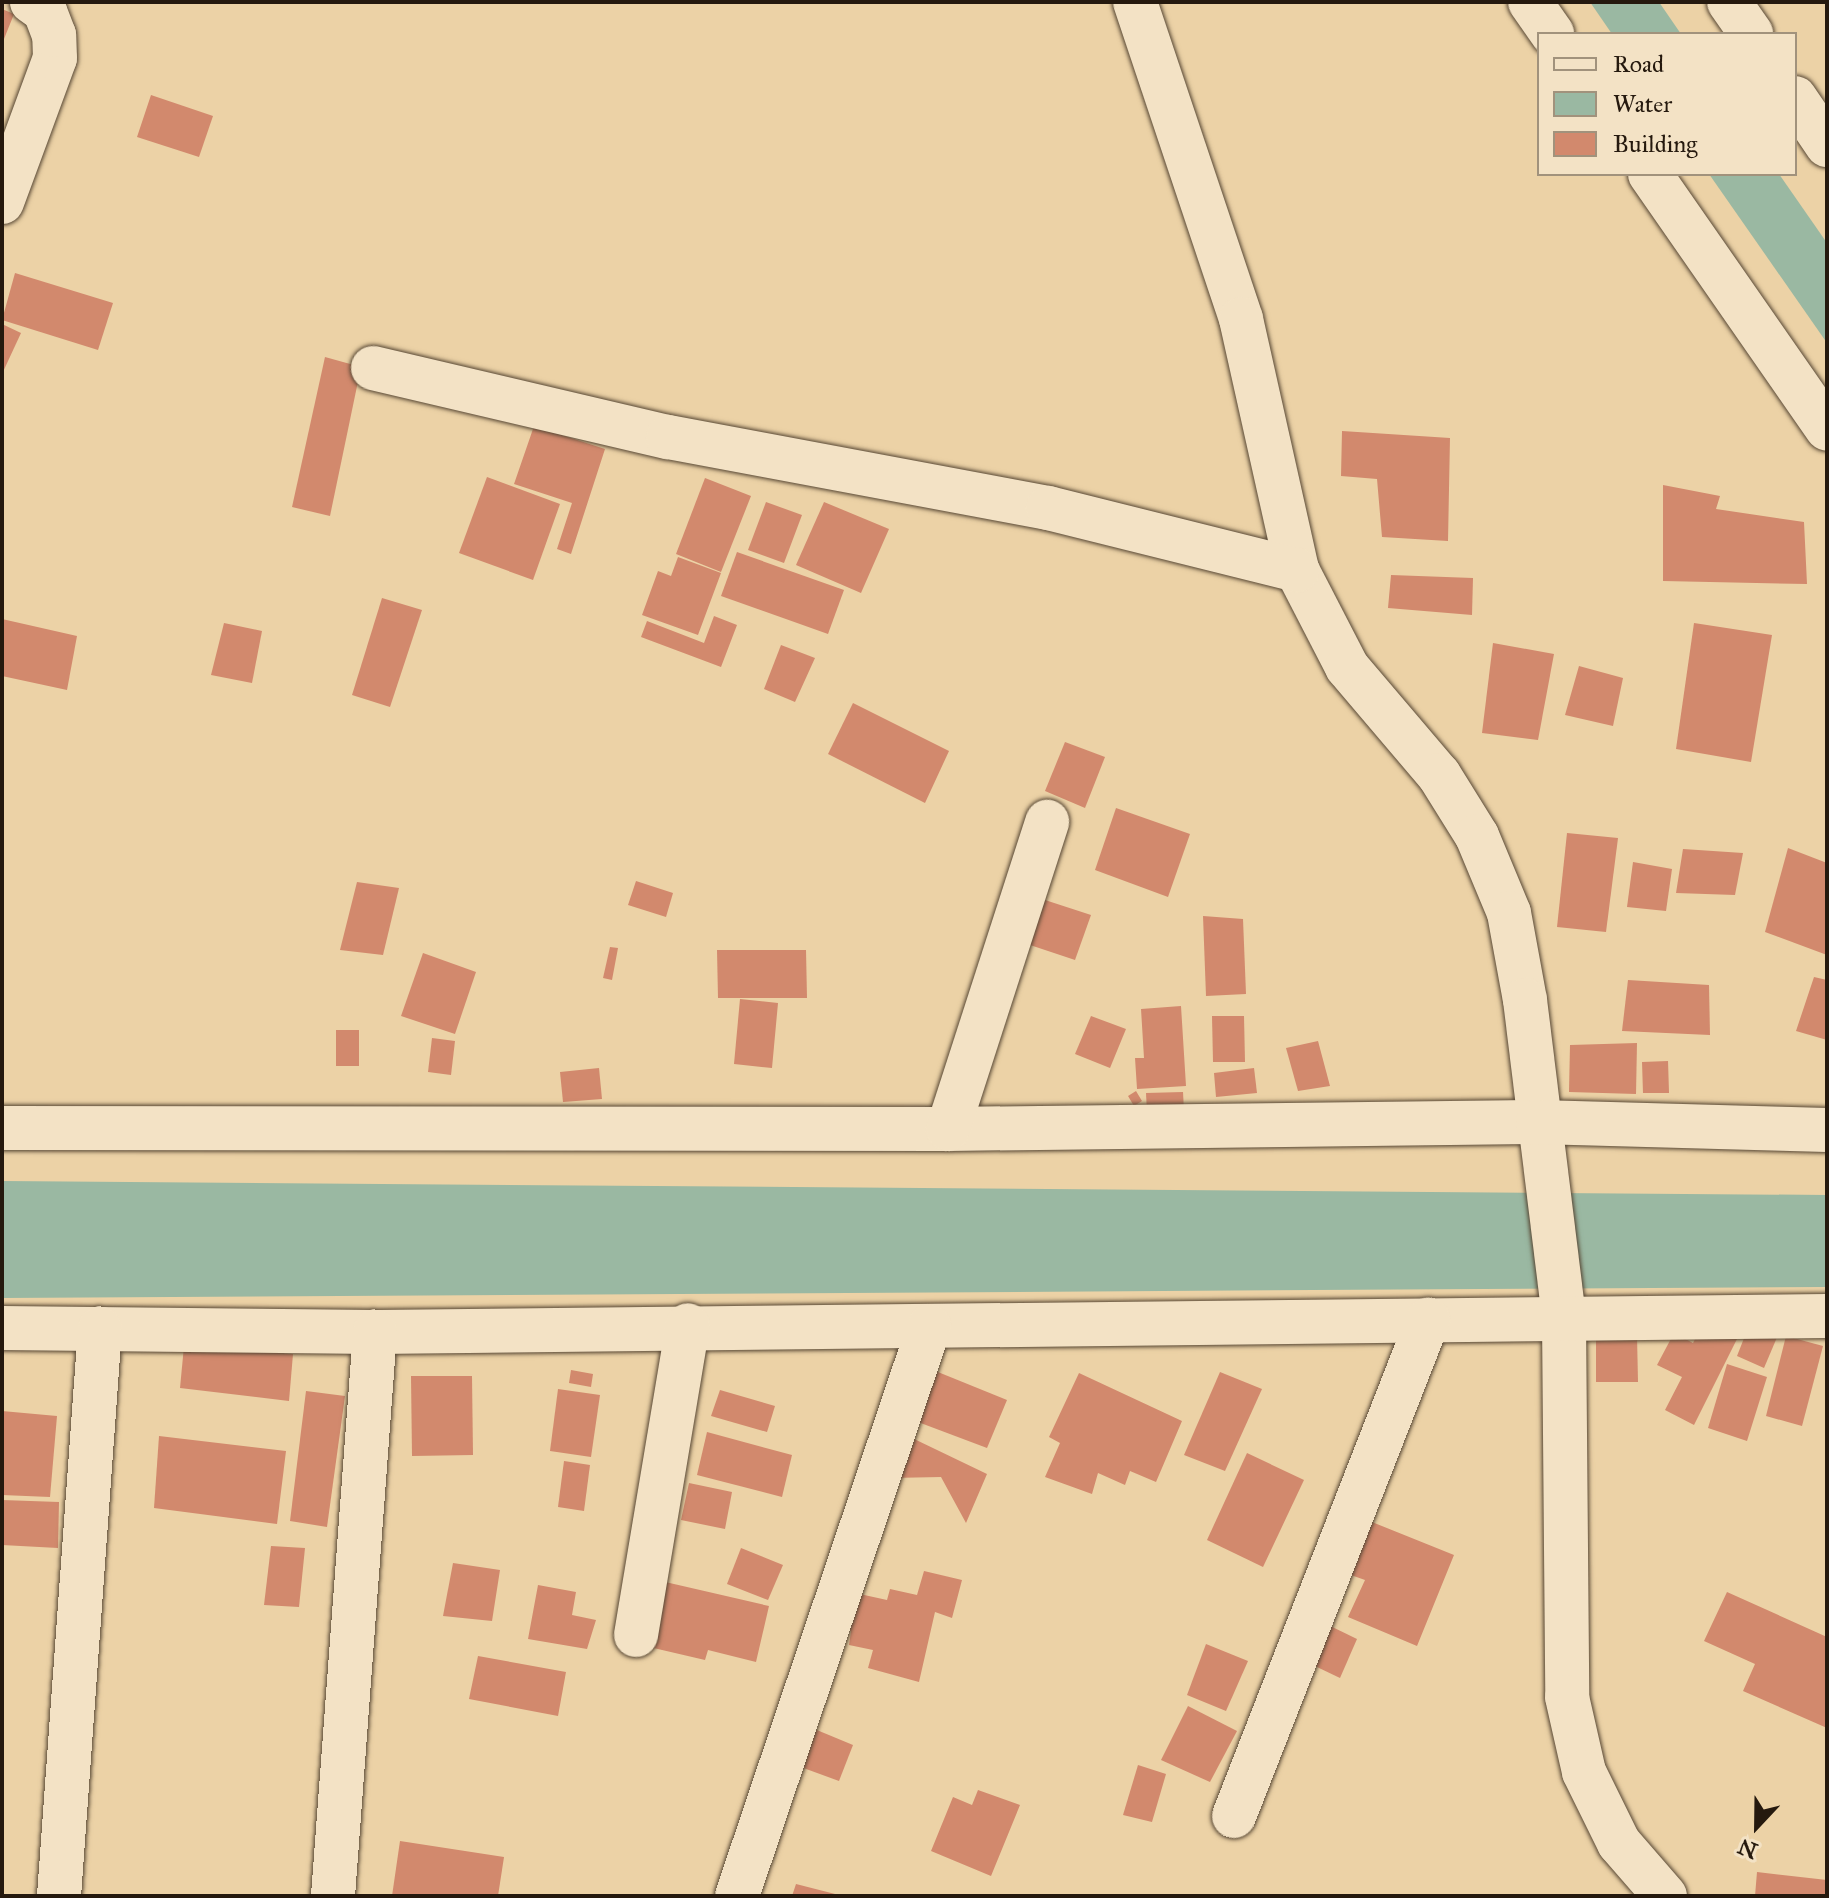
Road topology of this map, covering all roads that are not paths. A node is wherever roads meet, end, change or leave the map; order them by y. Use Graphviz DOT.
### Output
graph roads {
  1 [pos="32,2"];
  2 [pos="1135,2"];
  3 [pos="1530,2"];
  4 [pos="1729,2"];
  5 [pos="1551,32"];
  6 [pos="1750,32"];
  7 [pos="1797,101"];
  8 [pos="1827,145"];
  9 [pos="1651,176"];
  10 [pos="2,202"];
  11 [pos="373,368"];
  12 [pos="1827,429"];
  13 [pos="1297,570"];
  14 [pos="1047,822"];
  15 [pos="1538,1122"];
  16 [pos="2,1128"];
  17 [pos="948,1129"];
  18 [pos="1827,1130"];
  19 [pos="1827,1316"];
  20 [pos="1564,1319"];
  21 [pos="1428,1320"];
  22 [pos="688,1325"];
  23 [pos="929,1327"];
  24 [pos="2,1328"];
  25 [pos="100,1328"];
  26 [pos="375,1332"];
  27 [pos="636,1635"];
  28 [pos="1234,1816"];
  29 [pos="59,1896"];
  30 [pos="333,1896"];
  31 [pos="737,1896"];
  32 [pos="1665,1896"];
  1 -- 10 [label="street"];
  2 -- 13 [label="street"];
  3 -- 5 [label="street"];
  4 -- 6 [label="street"];
  7 -- 8 [label="street"];
  9 -- 12 [label="street"];
  11 -- 13 [label="street"];
  13 -- 15 [label="street"];
  14 -- 17 [label="street"];
  15 -- 17 [label="street"];
  15 -- 18 [label="street"];
  15 -- 20 [label="street"];
  16 -- 17 [label="street"];
  19 -- 20 [label="street"];
  20 -- 21 [label="street"];
  20 -- 32 [label="street"];
  21 -- 23 [label="street"];
  21 -- 28 [label="street"];
  22 -- 23 [label="street"];
  22 -- 26 [label="street"];
  22 -- 27 [label="street"];
  23 -- 31 [label="street"];
  24 -- 25 [label="street"];
  25 -- 26 [label="street"];
  25 -- 29 [label="street"];
  26 -- 30 [label="street"];
}
